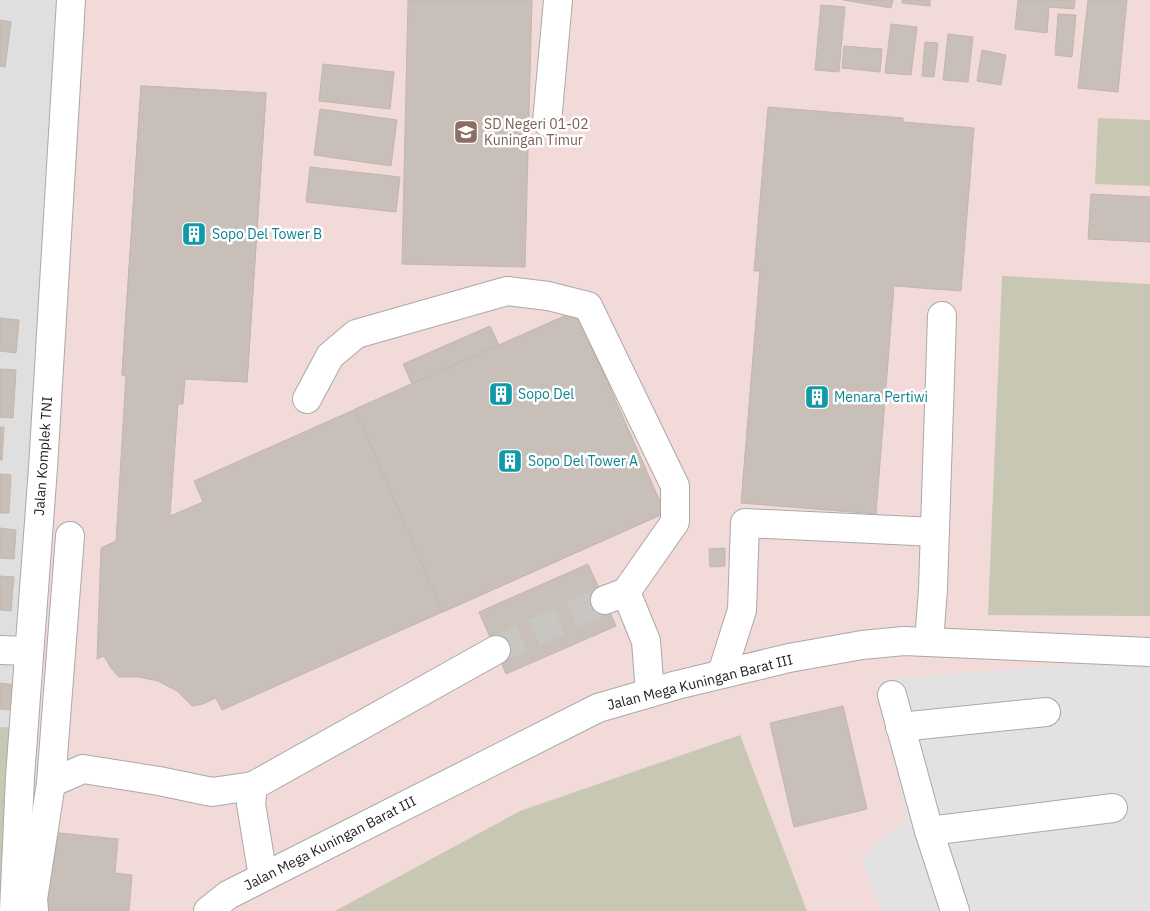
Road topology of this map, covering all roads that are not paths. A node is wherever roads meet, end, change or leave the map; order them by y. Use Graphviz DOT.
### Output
graph roads {
  1 [pos="72,0"];
  2 [pos="558,0"];
  3 [pos="547,122"];
  4 [pos="942,316"];
  5 [pos="307,399"];
  6 [pos="935,532"];
  7 [pos="70,536"];
  8 [pos="929,642"];
  9 [pos="0,650"];
  10 [pos="496,650"];
  11 [pos="29,651"];
  12 [pos="1150,652"];
  13 [pos="722,673"];
  14 [pos="650,693"];
  15 [pos="892,695"];
  16 [pos="1046,712"];
  17 [pos="900,726"];
  18 [pos="51,783"];
  19 [pos="253,786"];
  20 [pos="1113,808"];
  21 [pos="929,830"];
  22 [pos="263,877"];
  23 [pos="227,906"];
  24 [pos="14,911"];
  25 [pos="34,911"];
  26 [pos="955,911"];
  1 -- 11 [label="street, Jalan Komplek TNI"];
  2 -- 3 [label="street"];
  4 -- 6 [label="street"];
  5 -- 14 [label="street"];
  6 -- 8 [label="street"];
  6 -- 13 [label="street"];
  7 -- 18 [label="street"];
  8 -- 12 [label="street, Jalan Mega Kuningan Barat III"];
  8 -- 13 [label="street, Jalan Mega Kuningan Barat III"];
  9 -- 11 [label="street"];
  10 -- 19 [label="street"];
  11 -- 24 [label="street, Jalan Komplek TNI"];
  13 -- 14 [label="street, Jalan Mega Kuningan Barat III"];
  14 -- 22 [label="street, Jalan Mega Kuningan Barat III"];
  15 -- 17 [label="street"];
  16 -- 17 [label="street"];
  17 -- 21 [label="street"];
  18 -- 19 [label="street"];
  18 -- 25 [label="street"];
  19 -- 22 [label="street"];
  20 -- 21 [label="street"];
  21 -- 26 [label="street"];
  22 -- 23 [label="street, Jalan Mega Kuningan Barat III"];
}
